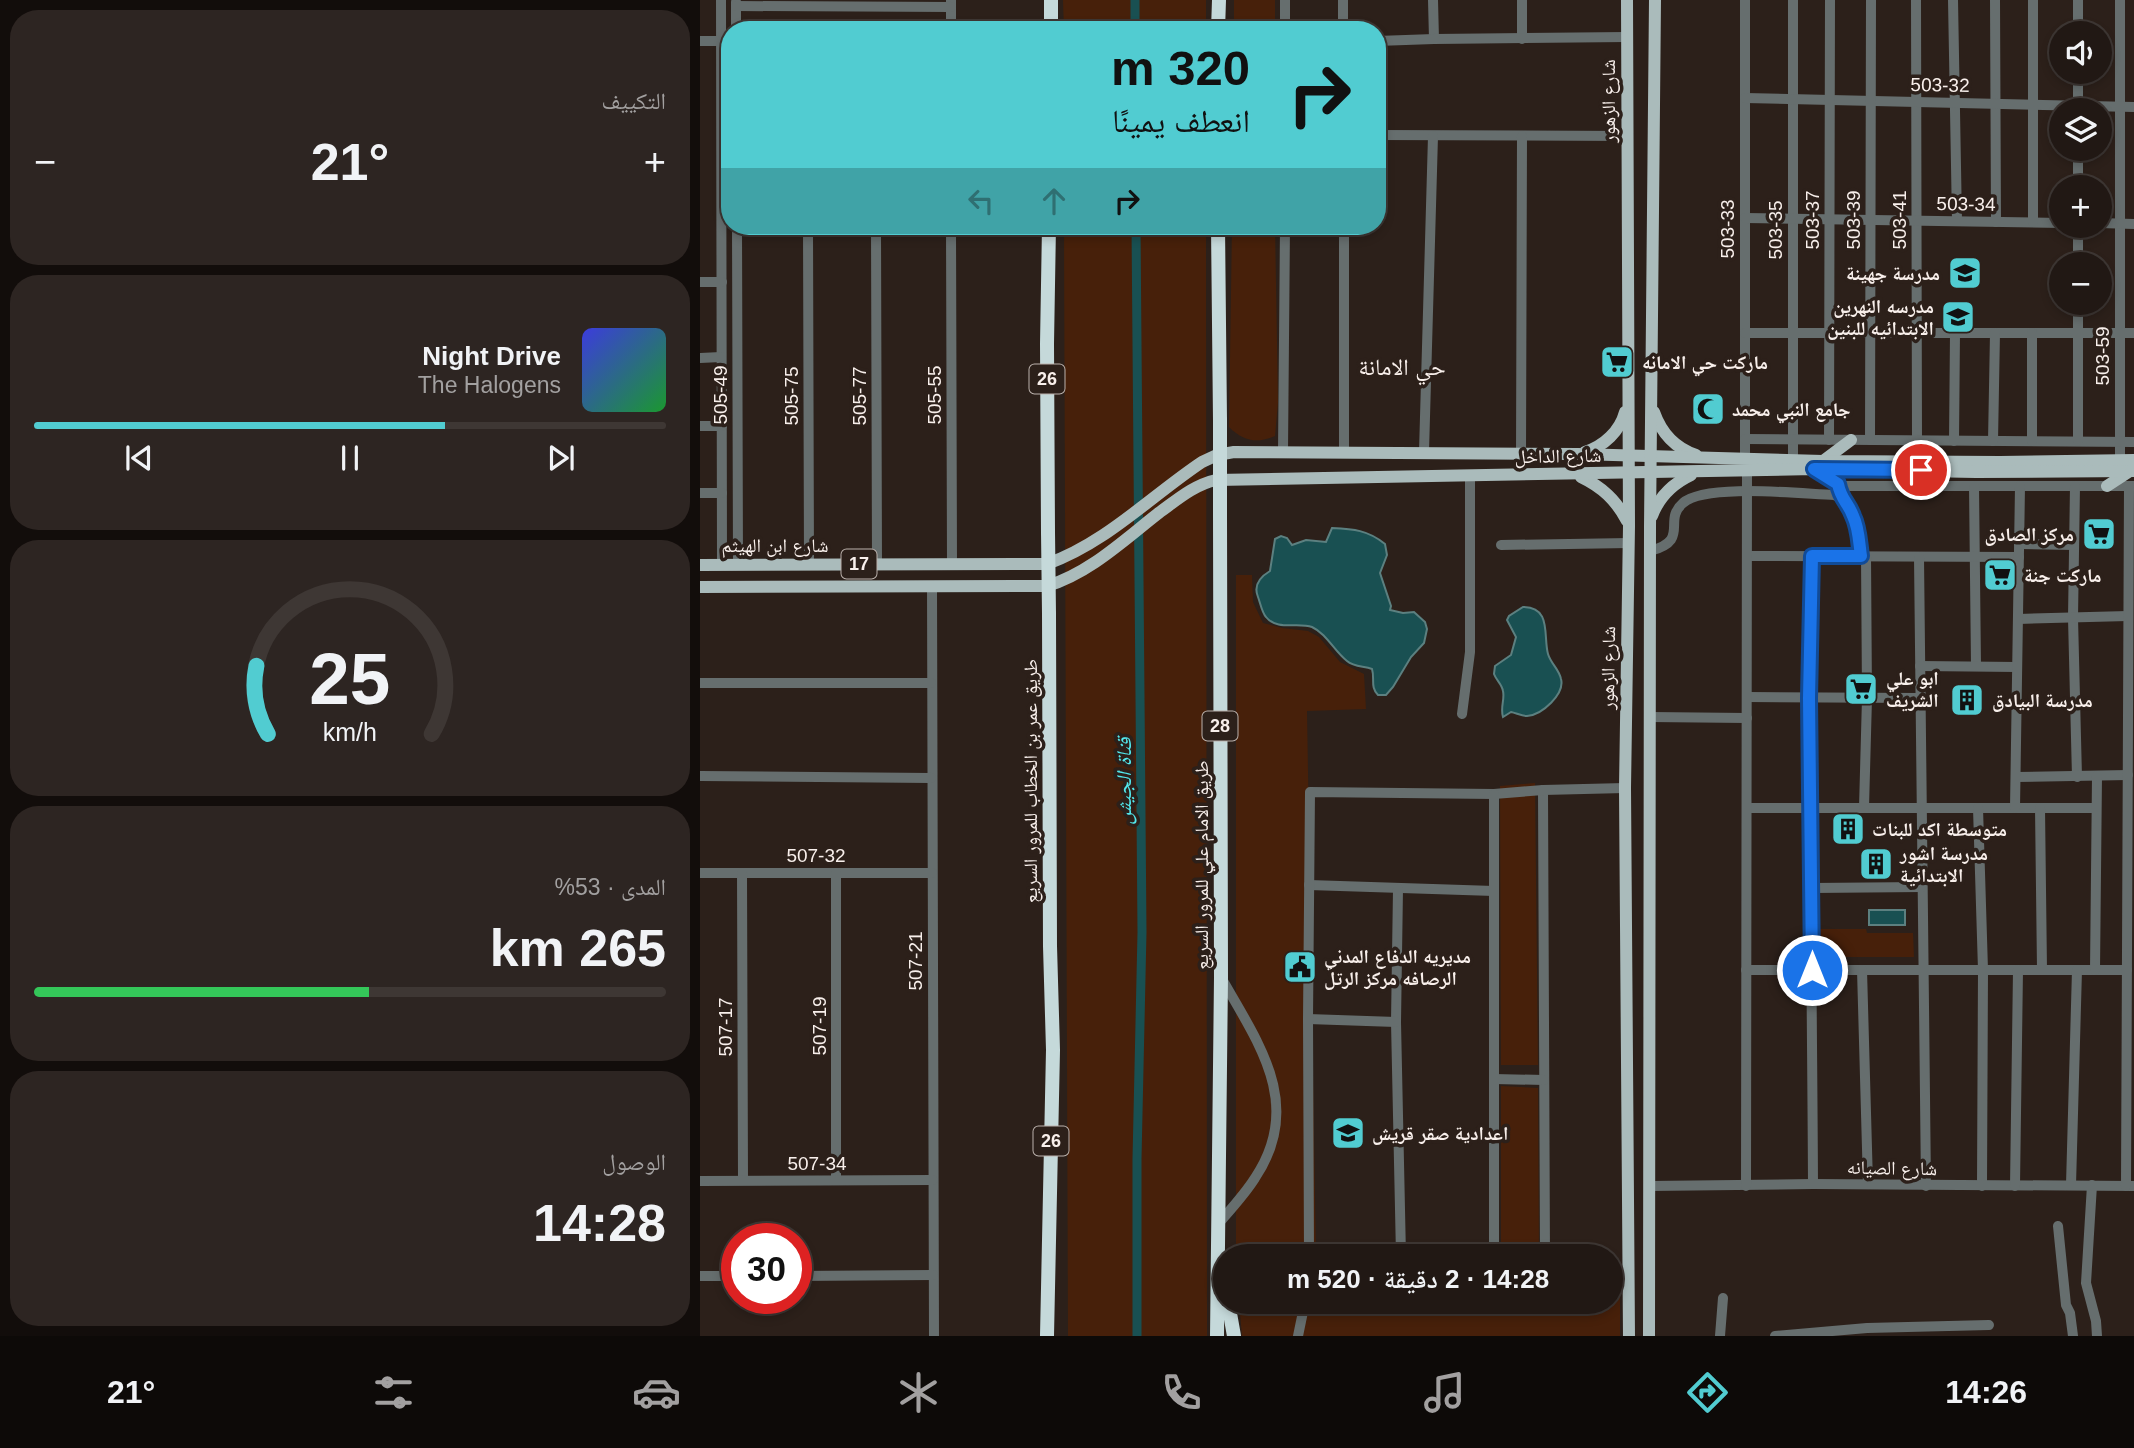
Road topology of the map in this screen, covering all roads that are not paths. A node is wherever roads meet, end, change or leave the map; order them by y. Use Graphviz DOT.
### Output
graph roads {
  1 [pos="721,0"];
  2 [pos="1051,0"];
  3 [pos="1219,0"];
  4 [pos="1285,0"];
  5 [pos="1343,0"];
  6 [pos="1433,0"];
  7 [pos="1522,0"];
  8 [pos="1626,0"];
  9 [pos="1655,0"];
  10 [pos="1745,0"];
  11 [pos="1793,0"];
  12 [pos="1830,0"];
  13 [pos="1871,0"];
  14 [pos="1916,0"];
  15 [pos="1954,0"];
  16 [pos="1995,0"];
  17 [pos="2033,0"];
  18 [pos="2078,0"];
  19 [pos="2120,0"];
  20 [pos="736,3"];
  21 [pos="808,3"];
  22 [pos="875,3"];
  23 [pos="951,4"];
  24 [pos="736,21"];
  25 [pos="1051,21"];
  26 [pos="1219,21"];
  27 [pos="1285,21"];
  28 [pos="1343,21"];
  29 [pos="2078,21"];
  30 [pos="1627,37"];
  31 [pos="1434,39"];
  32 [pos="1522,39"];
  33 [pos="700,41"];
  34 [pos="721,41"];
  35 [pos="1386,41"];
  36 [pos="1745,98"];
  37 [pos="1793,99"];
  38 [pos="1830,100"];
  39 [pos="1871,101"];
  40 [pos="1916,102"];
  41 [pos="1955,103"];
  42 [pos="1995,104"];
  43 [pos="2033,105"];
  44 [pos="2049,106"];
  45 [pos="2112,107"];
  46 [pos="2120,107"];
  47 [pos="2134,107"];
  48 [pos="1386,135"];
  49 [pos="1433,136"];
  50 [pos="1522,136"];
  51 [pos="1627,136"];
  52 [pos="1745,218"];
  53 [pos="1793,219"];
  54 [pos="1829,219"];
  55 [pos="1871,220"];
  56 [pos="1917,221"];
  57 [pos="1957,221"];
  58 [pos="1996,222"];
  59 [pos="2033,222"];
  60 [pos="2049,223"];
  61 [pos="2112,223"];
  62 [pos="2120,223"];
  63 [pos="2134,224"];
  64 [pos="722,235"];
  65 [pos="737,235"];
  66 [pos="808,235"];
  67 [pos="880,235"];
  68 [pos="951,235"];
  69 [pos="1049,235"];
  70 [pos="1218,235"];
  71 [pos="1285,235"];
  72 [pos="1344,235"];
  73 [pos="700,282"];
  74 [pos="722,282"];
  75 [pos="2078,315"];
  76 [pos="1793,333"];
  77 [pos="1829,333"];
  78 [pos="1871,333"];
  79 [pos="1917,333"];
  80 [pos="1955,333"];
  81 [pos="1995,333"];
  82 [pos="2032,333"];
  83 [pos="2078,333"];
  84 [pos="2120,333"];
  85 [pos="2134,333"];
  86 [pos="1745,334"];
  87 [pos="700,358"];
  88 [pos="721,358"];
  89 [pos="1628,402"];
  90 [pos="1651,402"];
  91 [pos="700,426"];
  92 [pos="722,426"];
  93 [pos="1745,439"];
  94 [pos="1793,439"];
  95 [pos="1829,440"];
  96 [pos="1851,440"];
  97 [pos="1870,440"];
  98 [pos="1917,440"];
  99 [pos="1954,441"];
  100 [pos="1993,441"];
  101 [pos="2032,441"];
  102 [pos="2078,442"];
  103 [pos="2120,442"];
  104 [pos="2134,442"];
  105 [pos="1283,452"];
  106 [pos="1344,452"];
  107 [pos="1424,452"];
  108 [pos="1521,453"];
  109 [pos="1547,453"];
  110 [pos="1578,454"];
  111 [pos="1628,454"];
  112 [pos="1651,455"];
  113 [pos="1703,457"];
  114 [pos="1793,460"];
  115 [pos="2120,461"];
  116 [pos="1746,465"];
  117 [pos="1819,465"];
  118 [pos="2133,468"];
  119 [pos="1702,472"];
  120 [pos="1629,474"];
  121 [pos="1650,474"];
  122 [pos="1547,475"];
  123 [pos="1577,475"];
  124 [pos="1469,477"];
  125 [pos="1838,484"];
  126 [pos="1974,486"];
  127 [pos="2020,486"];
  128 [pos="2075,486"];
  129 [pos="2107,486"];
  130 [pos="2132,486"];
  131 [pos="1747,491"];
  132 [pos="700,493"];
  133 [pos="722,493"];
  134 [pos="1840,498"];
  135 [pos="1629,526"];
  136 [pos="1650,527"];
  137 [pos="1629,543"];
  138 [pos="2019,544"];
  139 [pos="1501,545"];
  140 [pos="2074,545"];
  141 [pos="1650,551"];
  142 [pos="1747,556"];
  143 [pos="1812,556"];
  144 [pos="1863,556"];
  145 [pos="1919,557"];
  146 [pos="1975,557"];
  147 [pos="2019,558"];
  148 [pos="809,564"];
  149 [pos="877,564"];
  150 [pos="898,564"];
  151 [pos="952,564"];
  152 [pos="1018,564"];
  153 [pos="700,565"];
  154 [pos="722,565"];
  155 [pos="738,565"];
  156 [pos="932,586"];
  157 [pos="700,587"];
  158 [pos="898,587"];
  159 [pos="2128,617"];
  160 [pos="2018,618"];
  161 [pos="2073,618"];
  162 [pos="2131,651"];
  163 [pos="1920,666"];
  164 [pos="1976,666"];
  165 [pos="2017,667"];
  166 [pos="700,683"];
  167 [pos="931,683"];
  168 [pos="1747,697"];
  169 [pos="1809,698"];
  170 [pos="1867,698"];
  171 [pos="1920,698"];
  172 [pos="1462,714"];
  173 [pos="1650,718"];
  174 [pos="1747,718"];
  175 [pos="2128,775"];
  176 [pos="700,776"];
  177 [pos="2097,776"];
  178 [pos="2016,777"];
  179 [pos="2077,777"];
  180 [pos="931,778"];
  181 [pos="1625,788"];
  182 [pos="1543,790"];
  183 [pos="1494,794"];
  184 [pos="1746,808"];
  185 [pos="1812,808"];
  186 [pos="1864,808"];
  187 [pos="1922,808"];
  188 [pos="1978,808"];
  189 [pos="2015,808"];
  190 [pos="2040,808"];
  191 [pos="2096,808"];
  192 [pos="2131,845"];
  193 [pos="700,873"];
  194 [pos="742,873"];
  195 [pos="836,873"];
  196 [pos="932,873"];
  197 [pos="1309,885"];
  198 [pos="1922,887"];
  199 [pos="1812,888"];
  200 [pos="1398,889"];
  201 [pos="1494,891"];
  202 [pos="1746,970"];
  203 [pos="1812,970"];
  204 [pos="1862,970"];
  205 [pos="1923,970"];
  206 [pos="1983,970"];
  207 [pos="2018,970"];
  208 [pos="2042,970"];
  209 [pos="2077,970"];
  210 [pos="2095,970"];
  211 [pos="2127,970"];
  212 [pos="1221,977"];
  213 [pos="2130,1003"];
  214 [pos="1308,1018"];
  215 [pos="1396,1022"];
  216 [pos="1494,1079"];
  217 [pos="1544,1080"];
  218 [pos="743,1180"];
  219 [pos="836,1180"];
  220 [pos="933,1180"];
  221 [pos="700,1181"];
  222 [pos="1813,1184"];
  223 [pos="1868,1184"];
  224 [pos="2071,1185"];
  225 [pos="2092,1185"];
  226 [pos="1650,1186"];
  227 [pos="1746,1186"];
  228 [pos="1926,1186"];
  229 [pos="1982,1186"];
  230 [pos="2015,1186"];
  231 [pos="2130,1186"];
  232 [pos="1218,1225"];
  233 [pos="2058,1226"];
  234 [pos="1217,1244"];
  235 [pos="1309,1244"];
  236 [pos="1401,1244"];
  237 [pos="1494,1244"];
  238 [pos="1545,1244"];
  239 [pos="933,1275"];
  240 [pos="700,1276"];
  241 [pos="721,1276"];
  242 [pos="812,1276"];
  243 [pos="1047,1277"];
  244 [pos="1623,1277"];
  245 [pos="1629,1278"];
  246 [pos="1649,1279"];
  247 [pos="1723,1298"];
  248 [pos="1217,1314"];
  249 [pos="1231,1314"];
  250 [pos="1303,1314"];
  251 [pos="1989,1325"];
  252 [pos="934,1336"];
  253 [pos="1040,1336"];
  254 [pos="1047,1336"];
  255 [pos="1217,1336"];
  256 [pos="1234,1336"];
  257 [pos="1298,1336"];
  258 [pos="1629,1336"];
  259 [pos="1648,1336"];
  260 [pos="1720,1336"];
  261 [pos="1775,1336"];
  262 [pos="2073,1336"];
  263 [pos="2098,1336"];
  1 -- 34 [label="street, 505-49"];
  2 -- 25 [label="highway"];
  3 -- 26 [label="highway"];
  4 -- 27 [label="street"];
  5 -- 28 [label="street"];
  6 -- 31 [label="street"];
  7 -- 32 [label="street"];
  8 -- 30 [label="main road, شارع الزهور"];
  9 -- 90 [label="main road"];
  10 -- 36 [label="street, 503-33"];
  11 -- 37 [label="street, 503-35"];
  12 -- 38 [label="street, 503-37"];
  13 -- 39 [label="street, 503-39"];
  14 -- 40 [label="street, 503-41"];
  15 -- 41 [label="street"];
  16 -- 42 [label="street"];
  17 -- 43 [label="street"];
  18 -- 29 [label="street"];
  19 -- 46 [label="street, 503-59"];
  20 -- 21 [label="street"];
  20 -- 24 [label="street"];
  21 -- 22 [label="street"];
  22 -- 23 [label="street"];
  30 -- 32 [label="street"];
  30 -- 51 [label="main road, شارع الزهور"];
  31 -- 32 [label="street"];
  31 -- 35 [label="street"];
  33 -- 34 [label="street"];
  36 -- 37 [label="street, 503-32"];
  36 -- 52 [label="street, 503-33"];
  37 -- 38 [label="street, 503-32"];
  37 -- 53 [label="street, 503-35"];
  38 -- 39 [label="street, 503-32"];
  38 -- 54 [label="street, 503-37"];
  39 -- 40 [label="street, 503-32"];
  39 -- 55 [label="street, 503-39"];
  40 -- 41 [label="street, 503-32"];
  40 -- 56 [label="street, 503-41"];
  41 -- 42 [label="street, 503-32"];
  41 -- 57 [label="street"];
  42 -- 43 [label="street, 503-32"];
  42 -- 58 [label="street"];
  43 -- 44 [label="street, 503-32"];
  43 -- 59 [label="street"];
  45 -- 46 [label="street, 503-32"];
  46 -- 47 [label="street, 503-32"];
  46 -- 62 [label="street, 503-59"];
  48 -- 49 [label="street"];
  49 -- 50 [label="street"];
  49 -- 107 [label="street"];
  50 -- 51 [label="street"];
  50 -- 108 [label="street"];
  51 -- 89 [label="main road, شارع الزهور"];
  52 -- 53 [label="street, 503-34"];
  52 -- 86 [label="street, 503-33"];
  53 -- 54 [label="street, 503-34"];
  53 -- 76 [label="street, 503-35"];
  54 -- 55 [label="street, 503-34"];
  54 -- 77 [label="street, 503-37"];
  55 -- 56 [label="street, 503-34"];
  55 -- 78 [label="street, 503-39"];
  56 -- 57 [label="street, 503-34"];
  56 -- 79 [label="street, 503-41"];
  57 -- 58 [label="street, 503-34"];
  58 -- 59 [label="street, 503-34"];
  59 -- 60 [label="street, 503-34"];
  61 -- 62 [label="street"];
  62 -- 63 [label="street"];
  62 -- 84 [label="street, 503-59"];
  64 -- 74 [label="street, 505-49"];
  65 -- 155 [label="street, 505-49"];
  66 -- 148 [label="street, 505-75"];
  67 -- 149 [label="street, 505-77"];
  68 -- 151 [label="street, 505-55"];
  69 -- 243 [label="highway, طريق عمر بن الخطاب للمرور السريع / 26, bridge"];
  70 -- 212 [label="highway, طريق الامام علي للمرور السريع / 28, bridge"];
  71 -- 105 [label="street"];
  72 -- 106 [label="street"];
  73 -- 74 [label="street"];
  74 -- 88 [label="street, 505-49"];
  75 -- 83 [label="street"];
  76 -- 77 [label="street"];
  76 -- 86 [label="street"];
  76 -- 94 [label="street, 503-35"];
  77 -- 78 [label="street"];
  77 -- 95 [label="street, 503-37"];
  78 -- 79 [label="street"];
  78 -- 97 [label="street, 503-39"];
  79 -- 80 [label="street"];
  79 -- 98 [label="street, 503-41"];
  80 -- 81 [label="street"];
  80 -- 99 [label="street"];
  81 -- 82 [label="street"];
  81 -- 100 [label="street"];
  82 -- 83 [label="street"];
  82 -- 101 [label="street"];
  83 -- 84 [label="street"];
  83 -- 102 [label="street"];
  84 -- 85 [label="street"];
  84 -- 103 [label="street, 503-59"];
  86 -- 93 [label="street, 503-33"];
  87 -- 88 [label="street"];
  88 -- 92 [label="street, 505-49"];
  89 -- 110 [label="main road"];
  89 -- 111 [label="main road, شارع الزهور"];
  90 -- 112 [label="main road"];
  90 -- 113 [label="main road"];
  91 -- 92 [label="street"];
  92 -- 133 [label="street, 505-49"];
  93 -- 94 [label="street"];
  93 -- 116 [label="street, 503-33"];
  94 -- 95 [label="street"];
  94 -- 114 [label="street, 503-35"];
  95 -- 96 [label="street"];
  96 -- 97 [label="street"];
  96 -- 117 [label="main road"];
  97 -- 98 [label="street"];
  98 -- 99 [label="street"];
  99 -- 100 [label="street"];
  100 -- 101 [label="street"];
  101 -- 102 [label="street"];
  102 -- 103 [label="street"];
  103 -- 104 [label="street"];
  103 -- 115 [label="street, 503-59"];
  105 -- 106 [label="main road, شارع الداخل"];
  105 -- 152 [label="main road, شارع الداخل / 17, bridge"];
  106 -- 107 [label="main road, شارع الداخل"];
  107 -- 108 [label="main road, شارع الداخل"];
  108 -- 109 [label="main road, شارع الداخل"];
  109 -- 110 [label="main road, شارع الداخل"];
  109 -- 122 [label="main road"];
  110 -- 111 [label="main road, شارع الداخل"];
  111 -- 112 [label="main road, شارع الداخل"];
  111 -- 120 [label="main road, شارع الزهور"];
  112 -- 113 [label="main road, شارع الداخل"];
  112 -- 121 [label="main road"];
  113 -- 116 [label="main road, شارع الداخل"];
  114 -- 116 [label="main road, شارع الداخل"];
  114 -- 117 [label="main road, شارع الداخل"];
  115 -- 117 [label="main road, شارع الداخل"];
  115 -- 118 [label="main road, شارع الداخل"];
  116 -- 117 [label="main road, شارع الداخل"];
  116 -- 119 [label="main road, شارع الداخل"];
  116 -- 131 [label="street, 503-33"];
  117 -- 118 [label="main road, شارع الداخل"];
  117 -- 125 [label="street"];
  118 -- 129 [label="main road"];
  119 -- 121 [label="main road, شارع الداخل"];
  119 -- 136 [label="main road"];
  120 -- 121 [label="main road, شارع الداخل"];
  120 -- 123 [label="main road, شارع الداخل"];
  120 -- 135 [label="main road, شارع الزهور"];
  121 -- 136 [label="main road"];
  122 -- 123 [label="main road, شارع الداخل"];
  122 -- 124 [label="main road, شارع الداخل"];
  123 -- 135 [label="main road"];
  124 -- 156 [label="main road, شارع الداخل / 17, bridge"];
  124 -- 172 [label="street"];
  125 -- 126 [label="street"];
  125 -- 134 [label="street"];
  126 -- 127 [label="street"];
  126 -- 146 [label="street"];
  127 -- 128 [label="street"];
  127 -- 138 [label="street"];
  128 -- 129 [label="street"];
  128 -- 140 [label="street"];
  129 -- 130 [label="street"];
  130 -- 159 [label="street"];
  131 -- 134 [label="street"];
  131 -- 141 [label="street"];
  131 -- 142 [label="street, 503-33"];
  132 -- 133 [label="street"];
  133 -- 154 [label="street, 505-49"];
  134 -- 144 [label="street"];
  135 -- 137 [label="main road, شارع الزهور"];
  136 -- 141 [label="main road"];
  137 -- 139 [label="street"];
  137 -- 181 [label="main road, شارع الزهور"];
  138 -- 140 [label="street"];
  138 -- 147 [label="street"];
  140 -- 161 [label="street"];
  141 -- 173 [label="main road"];
  142 -- 143 [label="street"];
  142 -- 168 [label="street, 503-33"];
  143 -- 144 [label="street"];
  143 -- 169 [label="street"];
  144 -- 145 [label="street"];
  144 -- 170 [label="street"];
  145 -- 146 [label="street"];
  145 -- 163 [label="street"];
  146 -- 147 [label="street"];
  146 -- 164 [label="street"];
  147 -- 160 [label="street"];
  148 -- 149 [label="main road, شارع ابن الهيثم / 17"];
  148 -- 155 [label="main road, شارع ابن الهيثم / 17"];
  149 -- 150 [label="main road, شارع ابن الهيثم / 17"];
  150 -- 151 [label="main road, شارع ابن الهيثم / 17"];
  150 -- 158 [label="main road"];
  151 -- 152 [label="main road, شارع ابن الهيثم / 17"];
  153 -- 154 [label="main road, شارع ابن الهيثم / 17"];
  154 -- 155 [label="main road, شارع ابن الهيثم / 17"];
  156 -- 158 [label="main road, 17"];
  156 -- 167 [label="street, 507-21"];
  157 -- 158 [label="main road, 17"];
  159 -- 161 [label="street"];
  159 -- 162 [label="street"];
  160 -- 161 [label="street"];
  160 -- 165 [label="street"];
  161 -- 179 [label="street"];
  162 -- 175 [label="street"];
  163 -- 164 [label="street"];
  163 -- 171 [label="street"];
  164 -- 165 [label="street"];
  165 -- 178 [label="street"];
  166 -- 167 [label="street"];
  167 -- 180 [label="street, 507-21"];
  168 -- 169 [label="street"];
  168 -- 174 [label="street, 503-33"];
  169 -- 170 [label="street"];
  169 -- 185 [label="street"];
  170 -- 171 [label="street"];
  170 -- 186 [label="street"];
  171 -- 187 [label="street"];
  173 -- 174 [label="street"];
  173 -- 226 [label="main road"];
  174 -- 184 [label="street, 503-33"];
  175 -- 177 [label="street"];
  175 -- 192 [label="street"];
  176 -- 180 [label="street"];
  177 -- 179 [label="street"];
  177 -- 191 [label="street"];
  178 -- 179 [label="street"];
  178 -- 189 [label="street"];
  180 -- 196 [label="street, 507-21"];
  181 -- 182 [label="street"];
  181 -- 245 [label="main road, شارع الزهور"];
  182 -- 183 [label="street"];
  182 -- 217 [label="street"];
  183 -- 197 [label="street"];
  183 -- 201 [label="street"];
  184 -- 185 [label="street"];
  184 -- 202 [label="street, 503-33"];
  185 -- 186 [label="street"];
  185 -- 199 [label="street"];
  186 -- 187 [label="street"];
  187 -- 188 [label="street"];
  187 -- 198 [label="street"];
  188 -- 189 [label="street"];
  188 -- 206 [label="street"];
  189 -- 190 [label="street"];
  190 -- 191 [label="street"];
  190 -- 208 [label="street"];
  191 -- 210 [label="street"];
  192 -- 211 [label="street"];
  193 -- 194 [label="street, 507-32"];
  194 -- 195 [label="street, 507-32"];
  194 -- 218 [label="street, 507-17"];
  195 -- 196 [label="street, 507-32"];
  195 -- 219 [label="street, 507-19"];
  196 -- 220 [label="street, 507-21"];
  197 -- 200 [label="street"];
  197 -- 214 [label="street"];
  198 -- 199 [label="street"];
  198 -- 205 [label="street"];
  199 -- 203 [label="street"];
  200 -- 201 [label="street"];
  200 -- 215 [label="street"];
  201 -- 216 [label="street"];
  202 -- 203 [label="street"];
  202 -- 227 [label="street, 503-33"];
  203 -- 204 [label="street"];
  203 -- 222 [label="street"];
  204 -- 205 [label="street"];
  204 -- 223 [label="street"];
  205 -- 206 [label="street"];
  205 -- 228 [label="street"];
  206 -- 207 [label="street"];
  206 -- 229 [label="street"];
  207 -- 208 [label="street"];
  207 -- 230 [label="street"];
  208 -- 209 [label="street"];
  209 -- 210 [label="street"];
  209 -- 224 [label="street"];
  210 -- 211 [label="street"];
  211 -- 213 [label="street"];
  212 -- 232 [label="highway, طريق الامام علي للمرور السريع / 28"];
  212 -- 232 [label="street"];
  213 -- 231 [label="street"];
  214 -- 215 [label="street"];
  214 -- 235 [label="street"];
  215 -- 236 [label="street"];
  216 -- 217 [label="street"];
  216 -- 237 [label="street"];
  217 -- 238 [label="street"];
  218 -- 219 [label="street, 507-34"];
  218 -- 221 [label="street, 507-34"];
  219 -- 220 [label="street, 507-34"];
  220 -- 239 [label="street, 507-21"];
  222 -- 223 [label="street, شارع الصيانه"];
  222 -- 227 [label="street, شارع الصيانه"];
  223 -- 228 [label="street, شارع الصيانه"];
  224 -- 225 [label="street, شارع الصيانه"];
  224 -- 230 [label="street, شارع الصيانه"];
  225 -- 231 [label="street, شارع الصيانه"];
  225 -- 263 [label="street"];
  226 -- 227 [label="street, شارع الصيانه"];
  226 -- 246 [label="main road"];
  228 -- 229 [label="street, شارع الصيانه"];
  229 -- 230 [label="street, شارع الصيانه"];
  232 -- 234 [label="highway, طريق الامام علي للمرور السريع / 28"];
  233 -- 262 [label="street"];
  239 -- 242 [label="street"];
  239 -- 252 [label="street, 507-21"];
  240 -- 241 [label="street"];
  243 -- 253 [label="highway"];
  243 -- 254 [label="highway, طريق عمر بن الخطاب للمرور السريع / 26"];
  244 -- 245 [label="street"];
  245 -- 246 [label="main road"];
  245 -- 258 [label="main road, شارع الزهور"];
  246 -- 259 [label="main road"];
  247 -- 260 [label="street"];
  248 -- 255 [label="highway, طريق الامام علي للمرور السريع / 28"];
  249 -- 256 [label="highway"];
  250 -- 257 [label="street"];
  251 -- 261 [label="street"];
}
